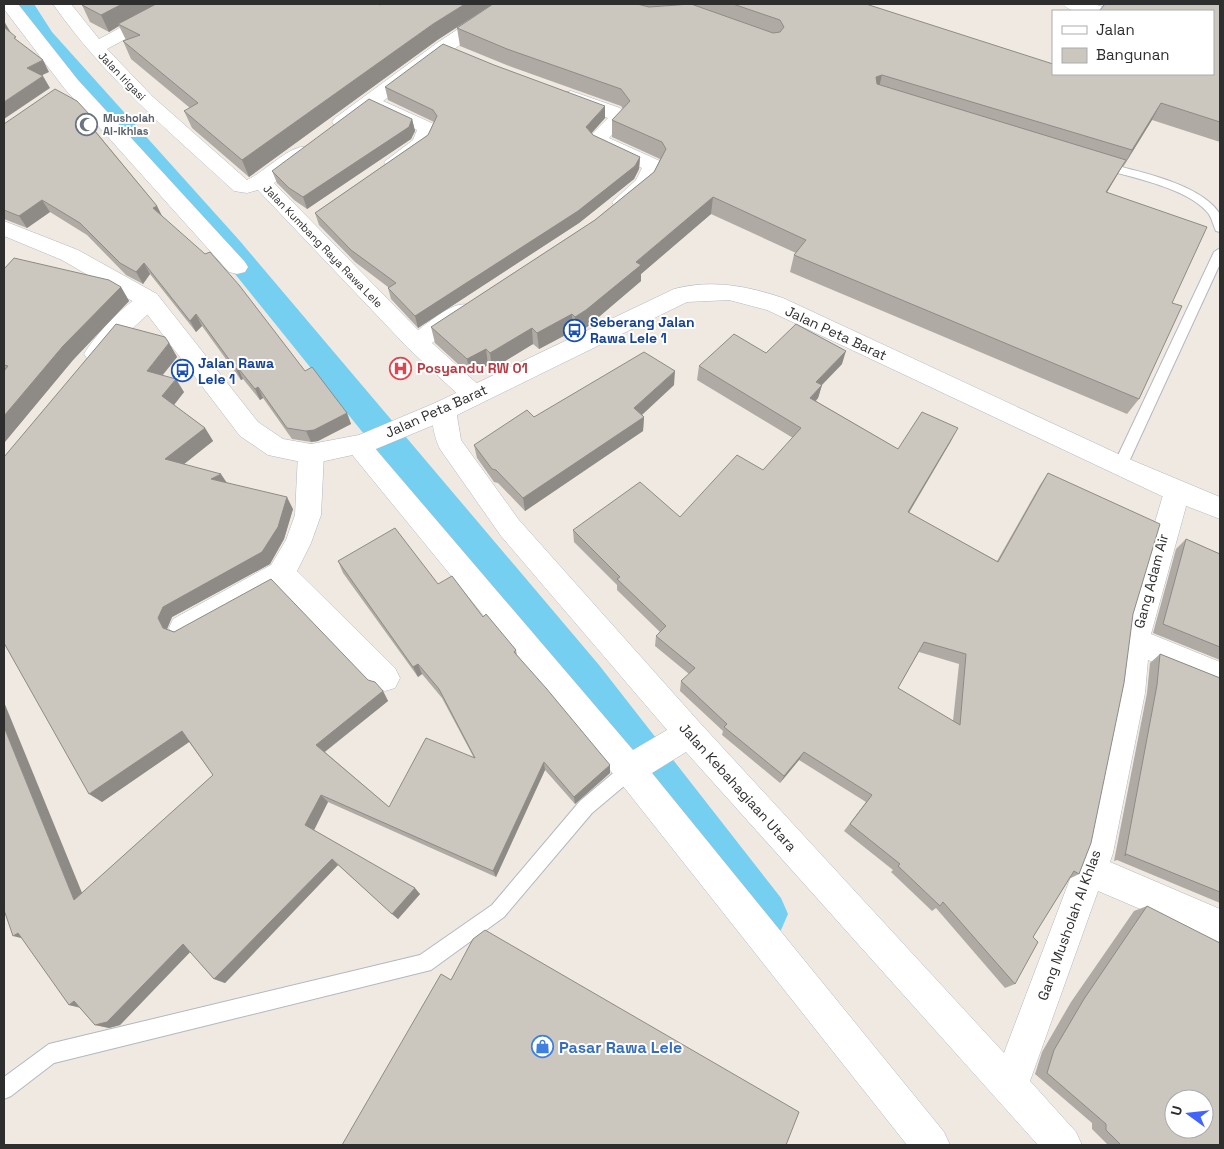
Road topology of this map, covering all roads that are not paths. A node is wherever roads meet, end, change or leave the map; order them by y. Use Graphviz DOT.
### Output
graph roads {
  1 [pos="9,4"];
  2 [pos="62,4"];
  3 [pos="177,4"];
  4 [pos="1072,4"];
  5 [pos="500,5"];
  6 [pos="1093,10"];
  7 [pos="96,48"];
  8 [pos="557,92"];
  9 [pos="370,101"];
  10 [pos="331,130"];
  11 [pos="316,141"];
  12 [pos="1087,161"];
  13 [pos="381,170"];
  14 [pos="262,182"];
  15 [pos="609,212"];
  16 [pos="4,228"];
  17 [pos="1220,228"];
  18 [pos="1220,252"];
  19 [pos="237,266"];
  20 [pos="481,299"];
  21 [pos="149,300"];
  22 [pos="416,342"];
  23 [pos="84,368"];
  24 [pos="474,395"];
  25 [pos="442,410"];
  26 [pos="360,445"];
  27 [pos="311,454"];
  28 [pos="1120,466"];
  29 [pos="1177,492"];
  30 [pos="1220,508"];
  31 [pos="281,573"];
  32 [pos="183,628"];
  33 [pos="1136,641"];
  34 [pos="1220,676"];
  35 [pos="385,678"];
  36 [pos="685,737"];
  37 [pos="633,768"];
  38 [pos="1088,870"];
  39 [pos="1220,926"];
  40 [pos="1009,1087"];
  41 [pos="4,1089"];
  42 [pos="931,1145"];
  43 [pos="1063,1145"];
  1 -- 19 [label="street"];
  2 -- 7 [label="street, Jalan Irigasi"];
  3 -- 7 [label="street"];
  4 -- 6 [label="street"];
  5 -- 9 [label="street"];
  7 -- 14 [label="street, Jalan Irigasi"];
  8 -- 15 [label="street"];
  9 -- 10 [label="street"];
  9 -- 13 [label="street"];
  11 -- 14 [label="street, Jalan Kumbang Raya Rawa Lele"];
  12 -- 17 [label="lane"];
  14 -- 22 [label="street, Jalan Kumbang Raya Rawa Lele"];
  16 -- 21 [label="street, Jalan Peta Barat"];
  18 -- 28 [label="lane"];
  20 -- 22 [label="street"];
  21 -- 23 [label="street"];
  21 -- 27 [label="street, Jalan Peta Barat"];
  22 -- 24 [label="street, Jalan Kumbang Raya Rawa Lele"];
  24 -- 25 [label="street, Jalan Peta Barat"];
  24 -- 28 [label="street, Jalan Peta Barat"];
  25 -- 26 [label="street, Jalan Peta Barat"];
  25 -- 36 [label="street, Jalan Kebahagiaan Utara"];
  26 -- 27 [label="street, Jalan Peta Barat"];
  26 -- 37 [label="street"];
  27 -- 31 [label="street"];
  28 -- 29 [label="street, Jalan Peta Barat"];
  29 -- 30 [label="street, Jalan Peta Barat"];
  29 -- 33 [label="street, Gang Adam Air"];
  31 -- 32 [label="street"];
  31 -- 35 [label="street"];
  33 -- 34 [label="street, Gang Adam Air"];
  33 -- 38 [label="street, Gang Musholah Al Khlas"];
  36 -- 37 [label="street"];
  36 -- 40 [label="street, Jalan Kebahagiaan Utara"];
  37 -- 41 [label="lane"];
  37 -- 42 [label="street"];
  38 -- 39 [label="street"];
  38 -- 40 [label="street, Gang Musholah Al Khlas"];
  40 -- 43 [label="street, Jalan Kebahagiaan Utara"];
}
